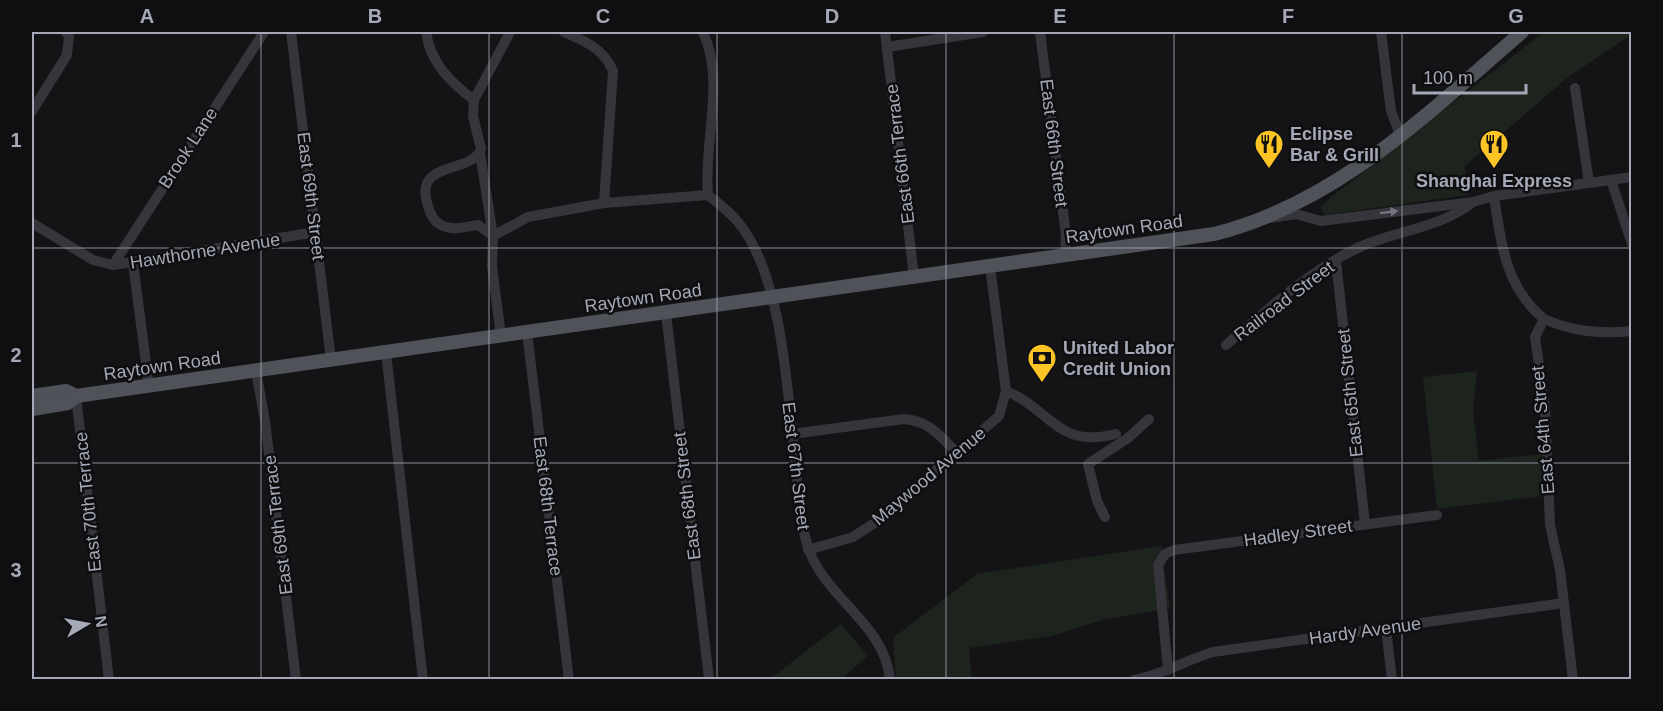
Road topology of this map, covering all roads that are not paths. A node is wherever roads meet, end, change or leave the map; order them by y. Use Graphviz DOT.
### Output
graph roads {
  1 [pos="66,32"];
  2 [pos="264,32"];
  3 [pos="291,32"];
  4 [pos="426,32"];
  5 [pos="510,32"];
  6 [pos="564,32"];
  7 [pos="703,32"];
  8 [pos="885,32"];
  9 [pos="983,32"];
  10 [pos="1040,32"];
  11 [pos="1380,32"];
  12 [pos="1522,32"];
  13 [pos="887,47"];
  14 [pos="1575,88"];
  15 [pos="474,100"];
  16 [pos="32,111"];
  17 [pos="1401,137"];
  18 [pos="480,153"];
  19 [pos="1632,177"];
  20 [pos="1611,180"];
  21 [pos="1589,183"];
  22 [pos="708,195"];
  23 [pos="1494,196"];
  24 [pos="1473,202"];
  25 [pos="604,203"];
  26 [pos="1264,219"];
  27 [pos="32,223"];
  28 [pos="316,232"];
  29 [pos="493,236"];
  30 [pos="1632,244"];
  31 [pos="1065,256"];
  32 [pos="1336,261"];
  33 [pos="133,263"];
  34 [pos="112,265"];
  35 [pos="990,266"];
  36 [pos="914,277"];
  37 [pos="774,297"];
  38 [pos="666,313"];
  39 [pos="1544,319"];
  40 [pos="1632,331"];
  41 [pos="526,332"];
  42 [pos="501,336"];
  43 [pos="1226,345"];
  44 [pos="386,352"];
  45 [pos="331,360"];
  46 [pos="256,370"];
  47 [pos="149,386"];
  48 [pos="32,396"];
  49 [pos="76,396"];
  50 [pos="1005,397"];
  51 [pos="32,408"];
  52 [pos="1149,419"];
  53 [pos="792,434"];
  54 [pos="1116,434"];
  55 [pos="957,453"];
  56 [pos="1437,515"];
  57 [pos="1105,517"];
  58 [pos="1365,524"];
  59 [pos="808,550"];
  60 [pos="1564,603"];
  61 [pos="1386,628"];
  62 [pos="1168,670"];
  63 [pos="1155,678"];
  64 [pos="709,679"];
  65 [pos="108,680"];
  66 [pos="296,680"];
  67 [pos="423,680"];
  68 [pos="569,680"];
  69 [pos="890,680"];
  70 [pos="1134,680"];
  71 [pos="1392,680"];
  72 [pos="1573,680"];
  1 -- 16 [label="street"];
  2 -- 34 [label="street, Brook Lane"];
  3 -- 28 [label="street, East 69th Street"];
  4 -- 15 [label="street"];
  5 -- 15 [label="street"];
  6 -- 25 [label="street"];
  7 -- 22 [label="street"];
  8 -- 13 [label="street, East 66th Terrace"];
  9 -- 13 [label="street"];
  10 -- 31 [label="street, East 66th Street"];
  11 -- 17 [label="street"];
  12 -- 17 [label="main road, Raytown Road"];
  13 -- 36 [label="street, East 66th Terrace"];
  14 -- 21 [label="street"];
  15 -- 18 [label="street"];
  17 -- 26 [label="main road, Raytown Road"];
  18 -- 29 [label="street"];
  18 -- 29 [label="street"];
  19 -- 20 [label="street"];
  20 -- 21 [label="street"];
  20 -- 30 [label="street"];
  21 -- 23 [label="street"];
  22 -- 25 [label="street"];
  22 -- 37 [label="street, East 67th Street"];
  23 -- 24 [label="street"];
  23 -- 39 [label="street"];
  26 -- 24 [label="street, one-way"];
  24 -- 32 [label="street, Railroad Street"];
  25 -- 29 [label="street"];
  26 -- 31 [label="main road, Raytown Road"];
  27 -- 34 [label="street, Hawthorne Avenue"];
  28 -- 33 [label="street, Hawthorne Avenue"];
  28 -- 45 [label="street, East 69th Street"];
  29 -- 42 [label="street"];
  31 -- 35 [label="main road, Raytown Road"];
  32 -- 43 [label="street, Railroad Street"];
  32 -- 58 [label="street, East 65th Street"];
  33 -- 34 [label="street, Hawthorne Avenue"];
  33 -- 47 [label="street"];
  35 -- 36 [label="main road, Raytown Road"];
  35 -- 50 [label="street"];
  36 -- 37 [label="main road, Raytown Road"];
  37 -- 38 [label="main road, Raytown Road"];
  37 -- 53 [label="street, East 67th Street"];
  38 -- 41 [label="main road, Raytown Road"];
  38 -- 64 [label="street, East 68th Street"];
  39 -- 40 [label="street"];
  39 -- 60 [label="street, East 64th Street"];
  41 -- 42 [label="main road, Raytown Road"];
  41 -- 68 [label="street, East 68th Terrace"];
  42 -- 44 [label="main road, Raytown Road"];
  44 -- 45 [label="main road, Raytown Road"];
  44 -- 67 [label="street"];
  45 -- 46 [label="main road, Raytown Road"];
  46 -- 47 [label="main road, Raytown Road"];
  46 -- 66 [label="street, East 69th Terrace"];
  47 -- 49 [label="main road, Raytown Road"];
  48 -- 49 [label="main road, Raytown Road"];
  49 -- 51 [label="main road, Raytown Road"];
  49 -- 65 [label="street, East 70th Terrace"];
  50 -- 54 [label="street"];
  50 -- 55 [label="street, Maywood Avenue"];
  52 -- 57 [label="street"];
  53 -- 55 [label="street"];
  53 -- 59 [label="street, East 67th Street"];
  55 -- 59 [label="street, Maywood Avenue"];
  56 -- 58 [label="street, Hadley Street"];
  58 -- 62 [label="street, Hadley Street"];
  59 -- 69 [label="street, East 67th Street"];
  60 -- 61 [label="street, Hardy Avenue"];
  60 -- 72 [label="street, East 64th Street"];
  61 -- 62 [label="street, Hardy Avenue"];
  61 -- 71 [label="street"];
  62 -- 63 [label="street, Hardy Avenue"];
  63 -- 70 [label="street"];
}
